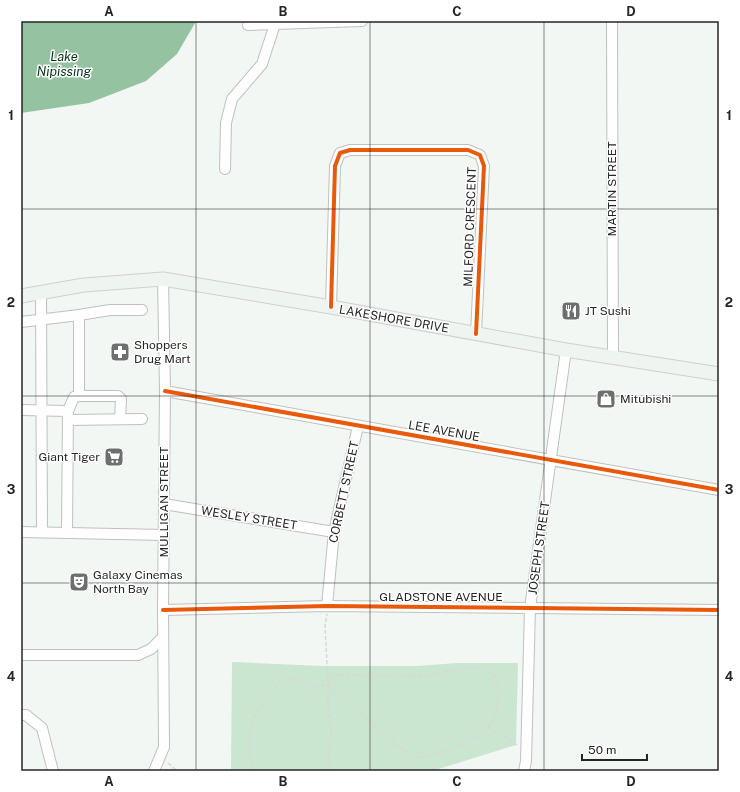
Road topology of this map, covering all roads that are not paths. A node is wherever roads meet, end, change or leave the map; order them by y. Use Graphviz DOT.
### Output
graph roads {
  1 [pos="362,21"];
  2 [pos="612,21"];
  3 [pos="276,22"];
  4 [pos="248,25"];
  5 [pos="224,169"];
  6 [pos="163,279"];
  7 [pos="41,292"];
  8 [pos="21,296"];
  9 [pos="331,307"];
  10 [pos="142,310"];
  11 [pos="79,315"];
  12 [pos="41,319"];
  13 [pos="21,322"];
  14 [pos="476,334"];
  15 [pos="566,350"];
  16 [pos="613,358"];
  17 [pos="719,374"];
  18 [pos="165,391"];
  19 [pos="79,396"];
  20 [pos="21,410"];
  21 [pos="42,410"];
  22 [pos="68,415"];
  23 [pos="120,419"];
  24 [pos="142,419"];
  25 [pos="358,426"];
  26 [pos="551,460"];
  27 [pos="719,490"];
  28 [pos="164,504"];
  29 [pos="21,532"];
  30 [pos="42,532"];
  31 [pos="67,532"];
  32 [pos="334,532"];
  33 [pos="164,535"];
  34 [pos="327,606"];
  35 [pos="530,608"];
  36 [pos="163,610"];
  37 [pos="719,610"];
  38 [pos="163,637"];
  39 [pos="21,655"];
  40 [pos="21,715"];
  41 [pos="53,771"];
  42 [pos="154,771"];
  43 [pos="524,771"];
  1 -- 3 [label="street"];
  2 -- 16 [label="street, MARTIN STREET"];
  3 -- 4 [label="street"];
  3 -- 5 [label="street"];
  6 -- 7 [label="main road, LAKESHORE DRIVE"];
  6 -- 9 [label="main road, LAKESHORE DRIVE"];
  6 -- 18 [label="street, MULLIGAN STREET"];
  7 -- 8 [label="main road, LAKESHORE DRIVE"];
  7 -- 12 [label="street"];
  9 -- 14 [label="main road, LAKESHORE DRIVE"];
  9 -- 14 [label="street, MILFORD CRESCENT"];
  10 -- 11 [label="street"];
  11 -- 12 [label="street"];
  11 -- 19 [label="street"];
  12 -- 13 [label="street"];
  12 -- 21 [label="street"];
  14 -- 15 [label="main road, LAKESHORE DRIVE"];
  15 -- 16 [label="main road, LAKESHORE DRIVE"];
  15 -- 26 [label="street, JOSEPH STREET"];
  16 -- 17 [label="main road, LAKESHORE DRIVE"];
  18 -- 25 [label="street, LEE AVENUE"];
  18 -- 28 [label="street, MULLIGAN STREET"];
  19 -- 22 [label="street"];
  19 -- 23 [label="street"];
  20 -- 21 [label="street"];
  21 -- 22 [label="street"];
  21 -- 30 [label="street"];
  22 -- 23 [label="street"];
  22 -- 31 [label="street"];
  23 -- 24 [label="street"];
  25 -- 26 [label="street, LEE AVENUE"];
  25 -- 32 [label="street, CORBETT STREET"];
  26 -- 27 [label="street, LEE AVENUE"];
  26 -- 35 [label="street, JOSEPH STREET"];
  28 -- 32 [label="street, WESLEY STREET"];
  28 -- 33 [label="street, MULLIGAN STREET"];
  29 -- 30 [label="street"];
  30 -- 31 [label="street"];
  31 -- 33 [label="street"];
  32 -- 34 [label="street, CORBETT STREET"];
  33 -- 36 [label="street, MULLIGAN STREET"];
  34 -- 35 [label="street, GLADSTONE AVENUE"];
  34 -- 36 [label="street, GLADSTONE AVENUE"];
  35 -- 37 [label="street, GLADSTONE AVENUE"];
  35 -- 43 [label="street, JOSEPH STREET"];
  36 -- 38 [label="street, MULLIGAN STREET"];
  38 -- 39 [label="street"];
  38 -- 42 [label="street, MULLIGAN STREET"];
  40 -- 41 [label="street"];
}
